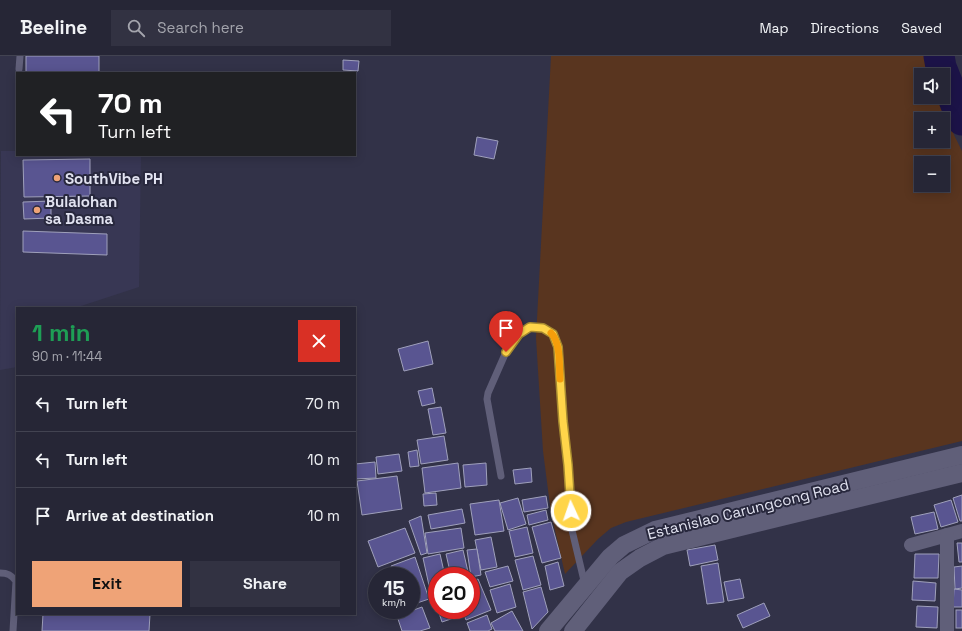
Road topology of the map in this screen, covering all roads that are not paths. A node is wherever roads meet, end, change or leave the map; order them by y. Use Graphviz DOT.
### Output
graph roads {
  1 [pos="20,56"];
  2 [pos="19,69"];
  3 [pos="962,455"];
  4 [pos="962,473"];
  5 [pos="501,476"];
  6 [pos="962,531"];
  7 [pos="947,535"];
  8 [pos="911,546"];
  9 [pos="0,573"];
  10 [pos="585,587"];
  11 [pos="560,626"];
  12 [pos="13,631"];
  13 [pos="947,631"];
  1 -- 2 [label="lane"];
  3 -- 10 [label="street, Estanislao Carungcong Road"];
  4 -- 11 [label="street, Estanislao Carungcong Road"];
  5 -- 10 [label="lane"];
  6 -- 7 [label="street"];
  7 -- 8 [label="street"];
  7 -- 13 [label="street"];
  9 -- 12 [label="lane"];
  10 -- 11 [label="street, Estanislao Carungcong Road"];
}
